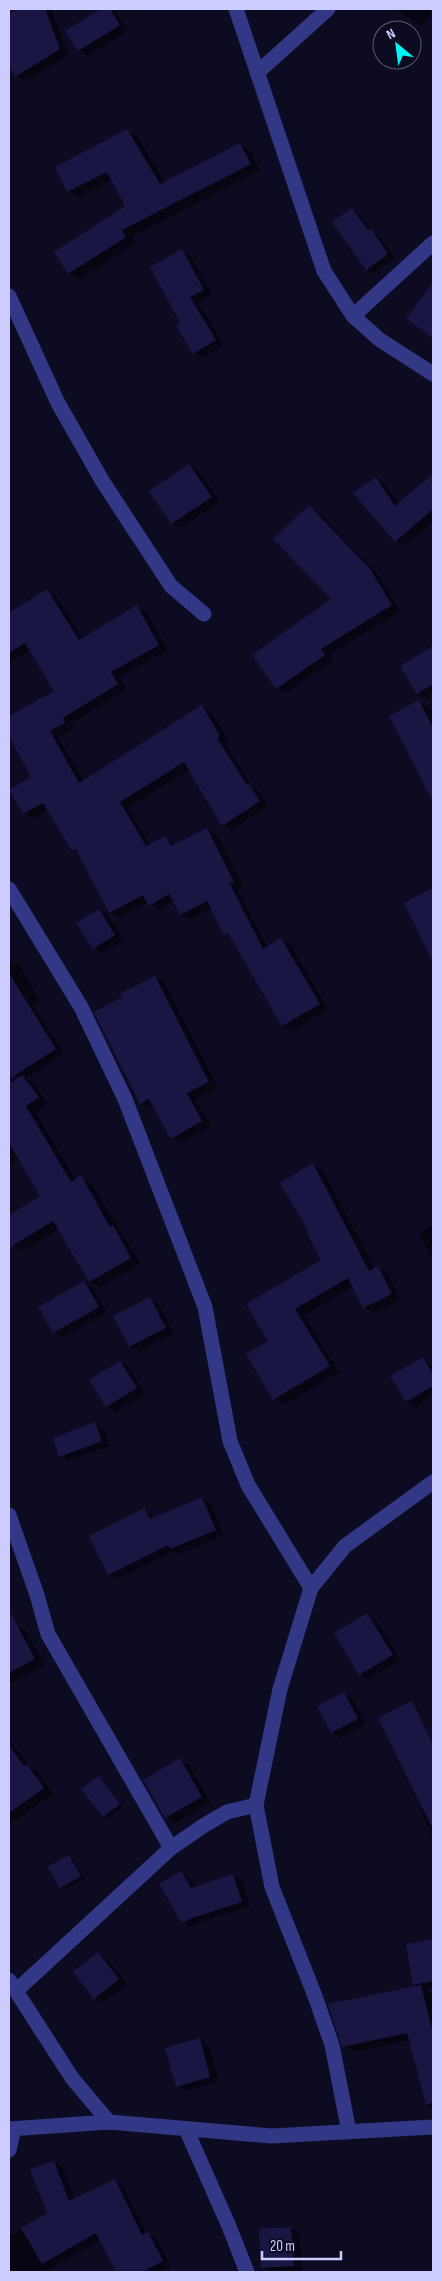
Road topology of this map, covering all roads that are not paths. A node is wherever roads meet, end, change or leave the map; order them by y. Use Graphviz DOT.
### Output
graph roads {
  1 [pos="236,9"];
  2 [pos="328,9"];
  3 [pos="256,73"];
  4 [pos="433,243"];
  5 [pos="9,296"];
  6 [pos="353,316"];
  7 [pos="433,374"];
  8 [pos="204,614"];
  9 [pos="9,889"];
  10 [pos="433,1482"];
  11 [pos="9,1514"];
  12 [pos="311,1588"];
  13 [pos="256,1805"];
  14 [pos="171,1848"];
  15 [pos="12,1985"];
  16 [pos="109,2122"];
  17 [pos="433,2127"];
  18 [pos="186,2128"];
  19 [pos="11,2129"];
  20 [pos="349,2132"];
  21 [pos="9,2150"];
  22 [pos="247,2272"];
  1 -- 3 [label="street"];
  2 -- 3 [label="street"];
  3 -- 6 [label="street"];
  4 -- 6 [label="street"];
  5 -- 8 [label="street"];
  6 -- 7 [label="street"];
  9 -- 12 [label="street"];
  10 -- 12 [label="street"];
  11 -- 14 [label="street"];
  12 -- 13 [label="street"];
  13 -- 14 [label="street"];
  13 -- 20 [label="street"];
  14 -- 15 [label="street"];
  15 -- 16 [label="street"];
  16 -- 18 [label="street"];
  16 -- 19 [label="street"];
  17 -- 20 [label="street"];
  18 -- 20 [label="street"];
  18 -- 22 [label="street"];
  19 -- 21 [label="street"];
}
